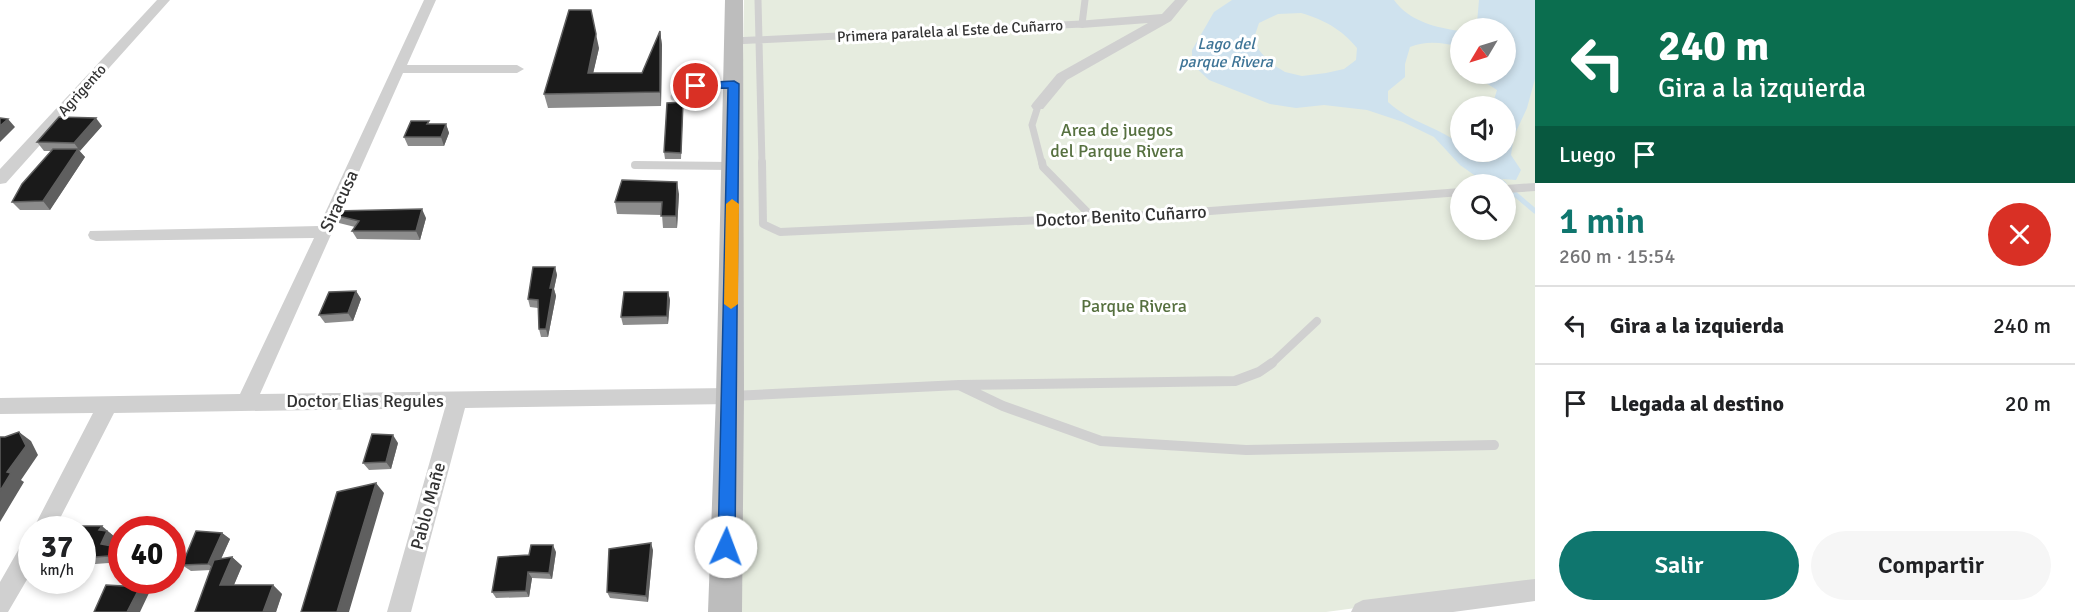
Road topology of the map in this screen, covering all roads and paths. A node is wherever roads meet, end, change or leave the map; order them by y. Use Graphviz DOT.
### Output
graph roads {
  1 [pos="164,0"];
  2 [pos="430,0"];
  3 [pos="734,0"];
  4 [pos="758,0"];
  5 [pos="1085,0"];
  6 [pos="1182,0"];
  7 [pos="1166,18"];
  8 [pos="1082,24"];
  9 [pos="746,41"];
  10 [pos="398,69"];
  11 [pos="517,69"];
  12 [pos="734,84"];
  13 [pos="674,97"];
  14 [pos="1038,106"];
  15 [pos="635,165"];
  16 [pos="733,166"];
  17 [pos="0,179"];
  18 [pos="1535,187"];
  19 [pos="1516,188"];
  20 [pos="1450,193"];
  21 [pos="1093,218"];
  22 [pos="325,232"];
  23 [pos="96,235"];
  24 [pos="1317,321"];
  25 [pos="959,385"];
  26 [pos="730,396"];
  27 [pos="457,400"];
  28 [pos="247,401"];
  29 [pos="108,405"];
  30 [pos="0,406"];
  31 [pos="1494,445"];
  32 [pos="49,516"];
  33 [pos="18,572"];
  34 [pos="1535,590"];
  35 [pos="0,604"];
  36 [pos="399,612"];
  37 [pos="725,612"];
  38 [pos="1363,612"];
  1 -- 17 [label="street, Agrigento"];
  2 -- 10 [label="street, Siracusa"];
  3 -- 9 [label="street"];
  4 -- 9 [label="lane"];
  5 -- 8 [label="lane"];
  6 -- 7 [label="street"];
  7 -- 8 [label="street, Primera paralela al Este de Cuñarro"];
  7 -- 14 [label="street"];
  8 -- 9 [label="lane, Primera paralela al Este de Cuñarro"];
  9 -- 12 [label="street"];
  9 -- 21 [label="lane, Doctor Benito Cuñarro"];
  10 -- 11 [label="street"];
  10 -- 22 [label="street, Siracusa"];
  12 -- 13 [label="lane"];
  12 -- 16 [label="street"];
  14 -- 21 [label="lane"];
  15 -- 16 [label="lane"];
  16 -- 26 [label="street"];
  18 -- 19 [label="lane"];
  20 -- 21 [label="lane, Doctor Benito Cuñarro"];
  22 -- 23 [label="street"];
  22 -- 28 [label="street, Siracusa"];
  24 -- 25 [label="lane"];
  25 -- 26 [label="lane"];
  25 -- 31 [label="lane"];
  26 -- 27 [label="street, Doctor Elias Regules"];
  26 -- 37 [label="street"];
  27 -- 28 [label="street, Doctor Elias Regules"];
  27 -- 36 [label="street, Pablo Mañe"];
  28 -- 29 [label="street, Doctor Elias Regules"];
  29 -- 30 [label="street, Doctor Elias Regules"];
  29 -- 32 [label="street"];
  33 -- 35 [label="street"];
  34 -- 38 [label="street"];
}
